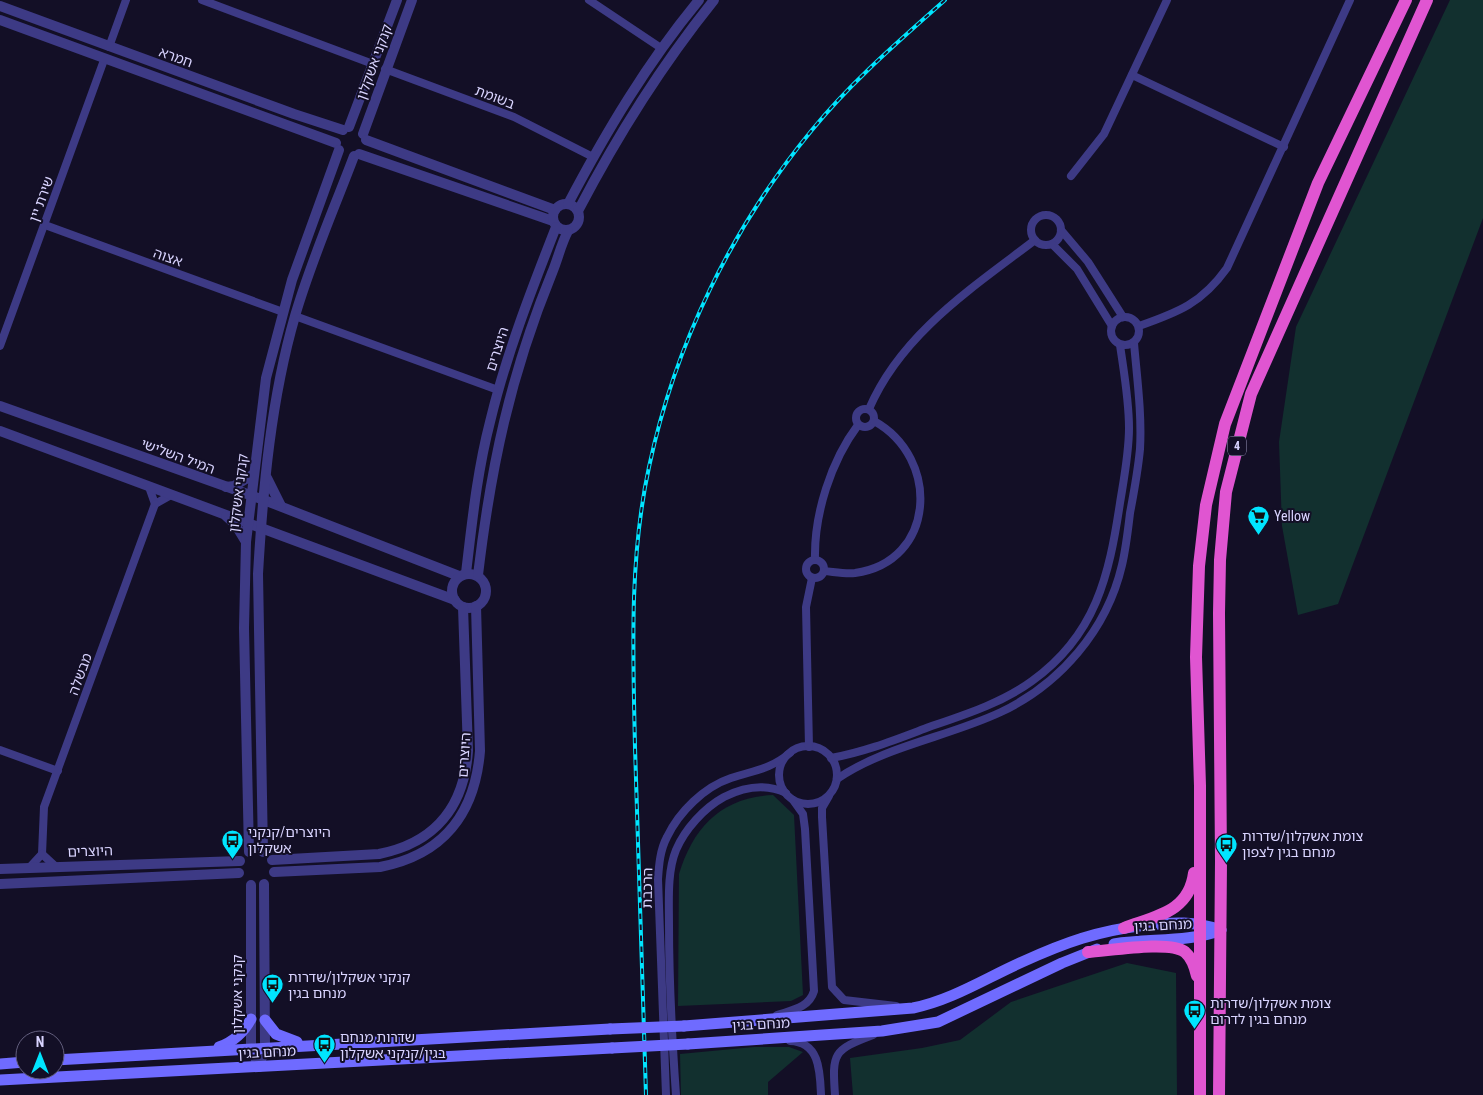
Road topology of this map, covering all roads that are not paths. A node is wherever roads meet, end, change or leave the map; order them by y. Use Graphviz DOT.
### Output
graph roads {
  1 [pos="126,0"];
  2 [pos="202,0"];
  3 [pos="397,0"];
  4 [pos="412,0"];
  5 [pos="588,0"];
  6 [pos="698,0"];
  7 [pos="714,0"];
  8 [pos="1167,0"];
  9 [pos="1350,0"];
  10 [pos="1406,0"];
  11 [pos="1427,0"];
  12 [pos="0,6"];
  13 [pos="0,20"];
  14 [pos="109,47"];
  15 [pos="661,48"];
  16 [pos="104,60"];
  17 [pos="373,64"];
  18 [pos="385,69"];
  19 [pos="1132,75"];
  20 [pos="346,128"];
  21 [pos="365,137"];
  22 [pos="338,146"];
  23 [pos="1284,147"];
  24 [pos="357,155"];
  25 [pos="593,157"];
  26 [pos="1071,176"];
  27 [pos="568,204"];
  28 [pos="578,211"];
  29 [pos="555,219"];
  30 [pos="45,225"];
  31 [pos="1061,230"];
  32 [pos="568,231"];
  33 [pos="1035,240"];
  34 [pos="1052,244"];
  35 [pos="283,312"];
  36 [pos="295,316"];
  37 [pos="1123,317"];
  38 [pos="1112,326"];
  39 [pos="1139,326"];
  40 [pos="1134,343"];
  41 [pos="1120,345"];
  42 [pos="0,346"];
  43 [pos="498,390"];
  44 [pos="0,406"];
  45 [pos="869,409"];
  46 [pos="874,422"];
  47 [pos="858,425"];
  48 [pos="0,431"];
  49 [pos="254,474"];
  50 [pos="267,476"];
  51 [pos="149,487"];
  52 [pos="224,487"];
  53 [pos="171,495"];
  54 [pos="251,496"];
  55 [pos="264,500"];
  56 [pos="155,504"];
  57 [pos="281,506"];
  58 [pos="223,514"];
  59 [pos="248,522"];
  60 [pos="260,528"];
  61 [pos="286,537"];
  62 [pos="246,542"];
  63 [pos="260,546"];
  64 [pos="815,559"];
  65 [pos="824,571"];
  66 [pos="462,575"];
  67 [pos="478,576"];
  68 [pos="812,578"];
  69 [pos="455,600"];
  70 [pos="476,606"];
  71 [pos="463,607"];
  72 [pos="809,747"];
  73 [pos="0,750"];
  74 [pos="790,753"];
  75 [pos="831,758"];
  76 [pos="58,771"];
  77 [pos="837,780"];
  78 [pos="786,793"];
  79 [pos="829,796"];
  80 [pos="793,800"];
  81 [pos="1200,826"];
  82 [pos="249,852"];
  83 [pos="263,852"];
  84 [pos="42,854"];
  85 [pos="272,860"];
  86 [pos="240,861"];
  87 [pos="54,866"];
  88 [pos="30,867"];
  89 [pos="0,869"];
  90 [pos="274,872"];
  91 [pos="240,874"];
  92 [pos="0,884"];
  93 [pos="264,884"];
  94 [pos="251,885"];
  95 [pos="1200,923"];
  96 [pos="1124,928"];
  97 [pos="1221,930"];
  98 [pos="1200,938"];
  99 [pos="1088,952"];
  100 [pos="1200,990"];
  101 [pos="913,1008"];
  102 [pos="250,1019"];
  103 [pos="265,1020"];
  104 [pos="761,1020"];
  105 [pos="882,1031"];
  106 [pos="758,1039"];
  107 [pos="314,1044"];
  108 [pos="265,1047"];
  109 [pos="250,1048"];
  110 [pos="212,1050"];
  111 [pos="65,1059"];
  112 [pos="15,1063"];
  113 [pos="0,1064"];
  114 [pos="259,1067"];
  115 [pos="0,1080"];
  116 [pos="666,1095"];
  117 [pos="676,1095"];
  118 [pos="821,1095"];
  119 [pos="836,1095"];
  120 [pos="1200,1095"];
  121 [pos="1220,1095"];
  1 -- 14 [label="street"];
  2 -- 17 [label="street"];
  3 -- 17 [label="street, קנקני אשקלון"];
  4 -- 18 [label="street, קנקני אשקלון"];
  5 -- 15 [label="street"];
  6 -- 15 [label="street"];
  7 -- 28 [label="street"];
  8 -- 19 [label="street"];
  9 -- 23 [label="street"];
  10 -- 81 [label="highway, 4"];
  11 -- 97 [label="highway, 4"];
  12 -- 14 [label="street, חמרא"];
  13 -- 16 [label="street, חמרא"];
  14 -- 20 [label="street, חמרא"];
  15 -- 25 [label="street"];
  16 -- 22 [label="street, חמרא"];
  16 -- 30 [label="street, שירת יין"];
  17 -- 20 [label="street, קנקני אשקלון"];
  18 -- 21 [label="street, קנקני אשקלון"];
  18 -- 25 [label="street, בשומת"];
  19 -- 23 [label="street"];
  19 -- 26 [label="street"];
  20 -- 21 [label="street"];
  20 -- 22 [label="street"];
  21 -- 24 [label="street"];
  21 -- 29 [label="street"];
  22 -- 24 [label="street"];
  22 -- 35 [label="street, קנקני אשקלון"];
  23 -- 39 [label="street"];
  24 -- 29 [label="street"];
  24 -- 36 [label="street, קנקני אשקלון"];
  25 -- 27 [label="street"];
  27 -- 28 [label="street"];
  27 -- 29 [label="street"];
  28 -- 32 [label="street"];
  29 -- 32 [label="street"];
  29 -- 43 [label="street, היוצרים"];
  30 -- 35 [label="street, אצוה"];
  30 -- 42 [label="street, שירת יין"];
  31 -- 33 [label="street"];
  31 -- 34 [label="street"];
  31 -- 37 [label="street"];
  32 -- 67 [label="street, היוצרים"];
  33 -- 34 [label="street"];
  33 -- 45 [label="street"];
  34 -- 38 [label="street"];
  35 -- 49 [label="street, קנקני אשקלון"];
  36 -- 43 [label="street"];
  36 -- 50 [label="street, קנקני אשקלון"];
  37 -- 38 [label="street"];
  37 -- 39 [label="street"];
  38 -- 41 [label="street"];
  39 -- 40 [label="street"];
  40 -- 41 [label="street"];
  40 -- 77 [label="street"];
  41 -- 75 [label="street"];
  43 -- 66 [label="street, היוצרים"];
  44 -- 52 [label="street, המיל השלישי"];
  45 -- 46 [label="street"];
  45 -- 47 [label="street"];
  46 -- 47 [label="street"];
  46 -- 65 [label="street"];
  47 -- 64 [label="street"];
  48 -- 51 [label="street"];
  49 -- 52 [label="street"];
  49 -- 54 [label="street, קנקני אשקלון"];
  50 -- 55 [label="street, קנקני אשקלון"];
  50 -- 57 [label="street"];
  51 -- 53 [label="street"];
  51 -- 56 [label="street"];
  52 -- 54 [label="street, המיל השלישי"];
  53 -- 56 [label="street"];
  53 -- 58 [label="street"];
  54 -- 55 [label="street, המיל השלישי"];
  54 -- 59 [label="street, קנקני אשקלון"];
  55 -- 57 [label="street, המיל השלישי"];
  55 -- 60 [label="street, קנקני אשקלון"];
  56 -- 76 [label="street, מבשלה"];
  57 -- 66 [label="street, המיל השלישי"];
  58 -- 59 [label="street"];
  58 -- 62 [label="street"];
  59 -- 60 [label="street"];
  59 -- 62 [label="street, קנקני אשקלון"];
  60 -- 61 [label="street"];
  60 -- 63 [label="street, קנקני אשקלון"];
  61 -- 63 [label="street"];
  61 -- 69 [label="street"];
  62 -- 82 [label="street, קנקני אשקלון"];
  63 -- 83 [label="street, קנקני אשקלון"];
  64 -- 65 [label="street"];
  64 -- 68 [label="street"];
  65 -- 68 [label="street"];
  66 -- 67 [label="street"];
  66 -- 69 [label="street"];
  67 -- 70 [label="street"];
  68 -- 72 [label="street"];
  69 -- 71 [label="street"];
  70 -- 71 [label="street"];
  70 -- 90 [label="street, היוצרים"];
  71 -- 85 [label="street, היוצרים"];
  72 -- 74 [label="street"];
  72 -- 75 [label="street"];
  73 -- 76 [label="street"];
  74 -- 78 [label="street"];
  74 -- 116 [label="street, הרכבת"];
  75 -- 77 [label="street"];
  76 -- 84 [label="street, מבשלה"];
  77 -- 79 [label="street"];
  78 -- 80 [label="street"];
  78 -- 117 [label="street, הרכבת"];
  79 -- 80 [label="street"];
  79 -- 101 [label="street"];
  80 -- 104 [label="street"];
  81 -- 95 [label="highway, 4"];
  81 -- 96 [label="highway"];
  82 -- 83 [label="street"];
  82 -- 86 [label="street"];
  83 -- 85 [label="street"];
  84 -- 87 [label="street"];
  84 -- 88 [label="street"];
  85 -- 90 [label="street"];
  86 -- 87 [label="street, היוצרים"];
  86 -- 91 [label="street"];
  87 -- 88 [label="street, היוצרים"];
  88 -- 89 [label="street, היוצרים"];
  90 -- 93 [label="street"];
  91 -- 92 [label="street, היוצרים"];
  91 -- 94 [label="street"];
  93 -- 94 [label="street"];
  93 -- 103 [label="street, קנקני אשקלון"];
  94 -- 102 [label="street, קנקני אשקלון"];
  95 -- 96 [label="main road, מנחם בגין"];
  95 -- 97 [label="main road, מנחם בגין"];
  95 -- 98 [label="highway, 4"];
  96 -- 101 [label="main road, מנחם בגין"];
  97 -- 98 [label="main road, מנחם בגין"];
  97 -- 121 [label="highway, 4"];
  98 -- 99 [label="main road, מנחם בגין"];
  98 -- 100 [label="highway, 4"];
  99 -- 100 [label="highway"];
  99 -- 105 [label="main road, מנחם בגין"];
  100 -- 120 [label="highway, 4"];
  101 -- 104 [label="main road, מנחם בגין"];
  102 -- 109 [label="street, קנקני אשקלון"];
  102 -- 110 [label="main road"];
  103 -- 107 [label="main road"];
  103 -- 108 [label="street, קנקני אשקלון"];
  104 -- 107 [label="main road, מנחם בגין, bridge"];
  105 -- 106 [label="main road, מנחם בגין"];
  105 -- 119 [label="street"];
  106 -- 114 [label="main road, מנחם בגין, bridge"];
  106 -- 118 [label="street"];
  107 -- 108 [label="main road, מנחם בגין"];
  108 -- 109 [label="main road, מנחם בגין"];
  108 -- 114 [label="street, קנקני אשקלון"];
  109 -- 110 [label="main road, מנחם בגין"];
  109 -- 114 [label="street, קנקני אשקלון"];
  110 -- 111 [label="main road, מנחם בגין"];
  112 -- 113 [label="main road"];
  114 -- 115 [label="main road, מנחם בגין"];
}
